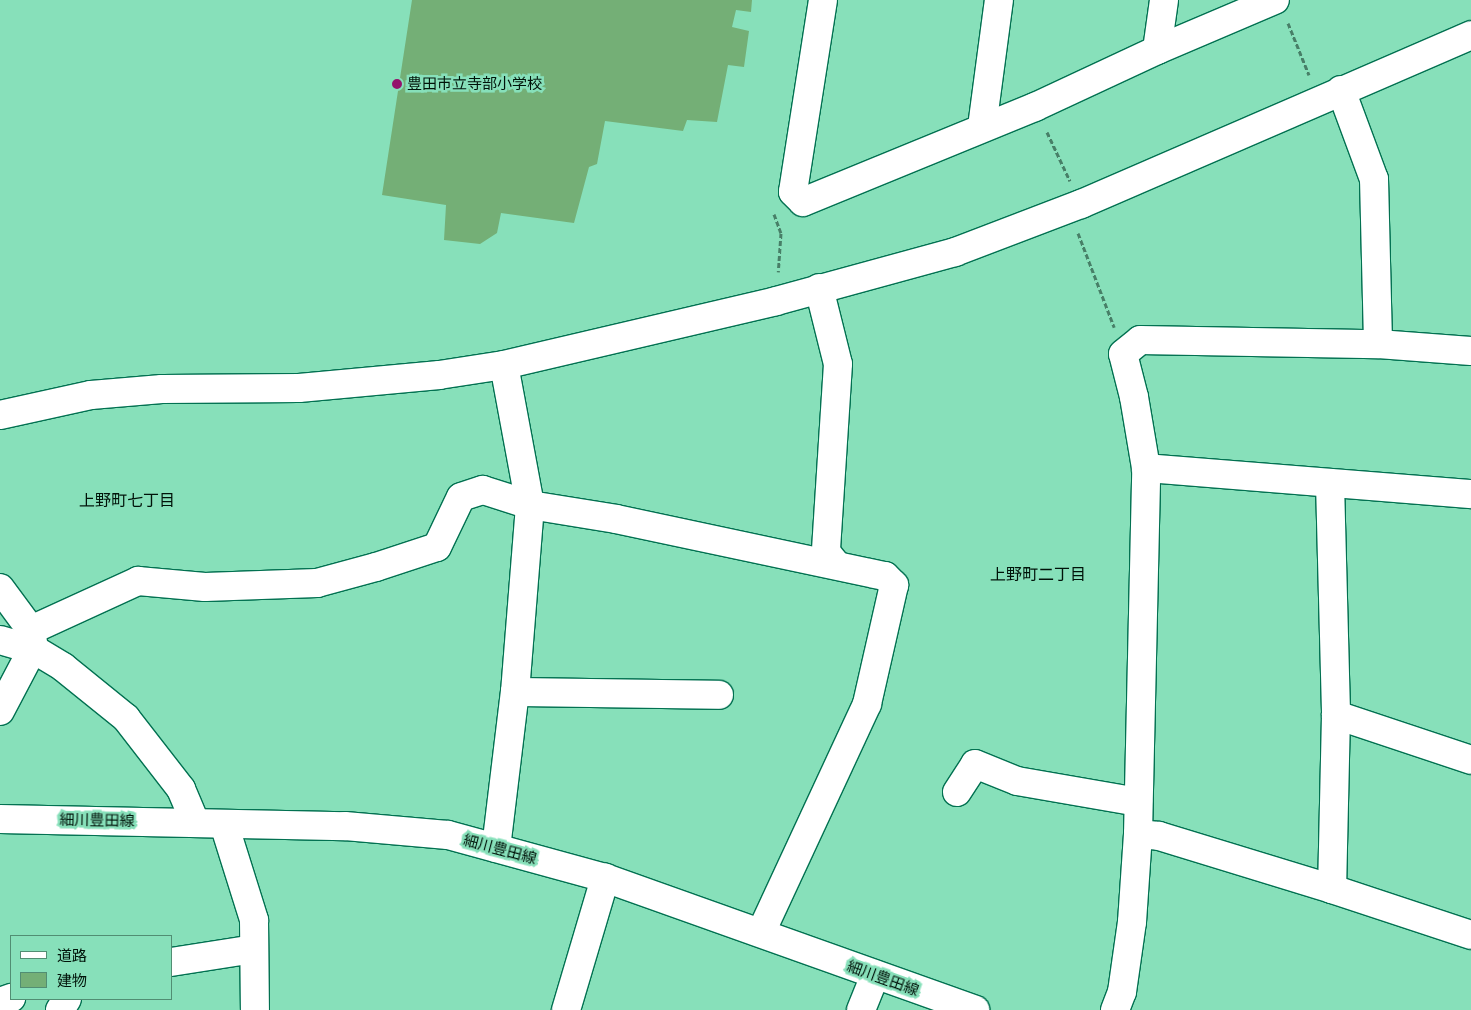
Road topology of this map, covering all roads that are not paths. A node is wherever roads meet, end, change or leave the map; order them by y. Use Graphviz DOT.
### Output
graph roads {
  1 [pos="823,0"];
  2 [pos="999,0"];
  3 [pos="1164,0"];
  4 [pos="1281,9"];
  5 [pos="1471,35"];
  6 [pos="1157,50"];
  7 [pos="1330,94"];
  8 [pos="982,127"];
  9 [pos="819,288"];
  10 [pos="1378,344"];
  11 [pos="1471,351"];
  12 [pos="504,365"];
  13 [pos="0,415"];
  14 [pos="1146,468"];
  15 [pos="1330,483"];
  16 [pos="1471,494"];
  17 [pos="530,506"];
  18 [pos="835,563"];
  19 [pos="0,588"];
  20 [pos="0,640"];
  21 [pos="32,644"];
  22 [pos="515,692"];
  23 [pos="719,695"];
  24 [pos="0,711"];
  25 [pos="1336,715"];
  26 [pos="1471,760"];
  27 [pos="957,792"];
  28 [pos="1138,802"];
  29 [pos="0,819"];
  30 [pos="195,822"];
  31 [pos="224,824"];
  32 [pos="1138,834"];
  33 [pos="496,848"];
  34 [pos="605,878"];
  35 [pos="1332,889"];
  36 [pos="761,932"];
  37 [pos="1471,935"];
  38 [pos="254,949"];
  39 [pos="172,962"];
  40 [pos="875,975"];
  41 [pos="255,1010"];
  42 [pos="566,1010"];
  43 [pos="861,1010"];
  44 [pos="975,1010"];
  45 [pos="1115,1010"];
  1 -- 8 [label="street"];
  2 -- 8 [label="street"];
  3 -- 6 [label="street"];
  4 -- 6 [label="street"];
  5 -- 7 [label="street"];
  6 -- 8 [label="street"];
  7 -- 9 [label="street"];
  7 -- 10 [label="street"];
  9 -- 12 [label="street"];
  9 -- 18 [label="street"];
  10 -- 11 [label="street"];
  10 -- 14 [label="street"];
  12 -- 13 [label="street"];
  12 -- 17 [label="street"];
  14 -- 15 [label="street"];
  14 -- 28 [label="street"];
  15 -- 16 [label="street"];
  15 -- 25 [label="street"];
  17 -- 18 [label="street"];
  17 -- 21 [label="street"];
  17 -- 22 [label="street"];
  18 -- 36 [label="street"];
  19 -- 21 [label="street"];
  20 -- 21 [label="street"];
  21 -- 24 [label="street"];
  21 -- 30 [label="street"];
  22 -- 23 [label="street"];
  22 -- 33 [label="street"];
  25 -- 26 [label="street"];
  25 -- 35 [label="street"];
  27 -- 28 [label="street"];
  28 -- 32 [label="street"];
  29 -- 30 [label="street, 細川豊田線"];
  30 -- 31 [label="street, 細川豊田線"];
  31 -- 33 [label="street, 細川豊田線"];
  31 -- 38 [label="street"];
  32 -- 35 [label="street"];
  32 -- 45 [label="street"];
  33 -- 34 [label="street, 細川豊田線"];
  34 -- 36 [label="street, 細川豊田線"];
  34 -- 42 [label="street"];
  35 -- 37 [label="street"];
  36 -- 40 [label="street, 細川豊田線"];
  38 -- 39 [label="street"];
  38 -- 41 [label="street"];
  40 -- 43 [label="street"];
  40 -- 44 [label="street, 細川豊田線"];
}
